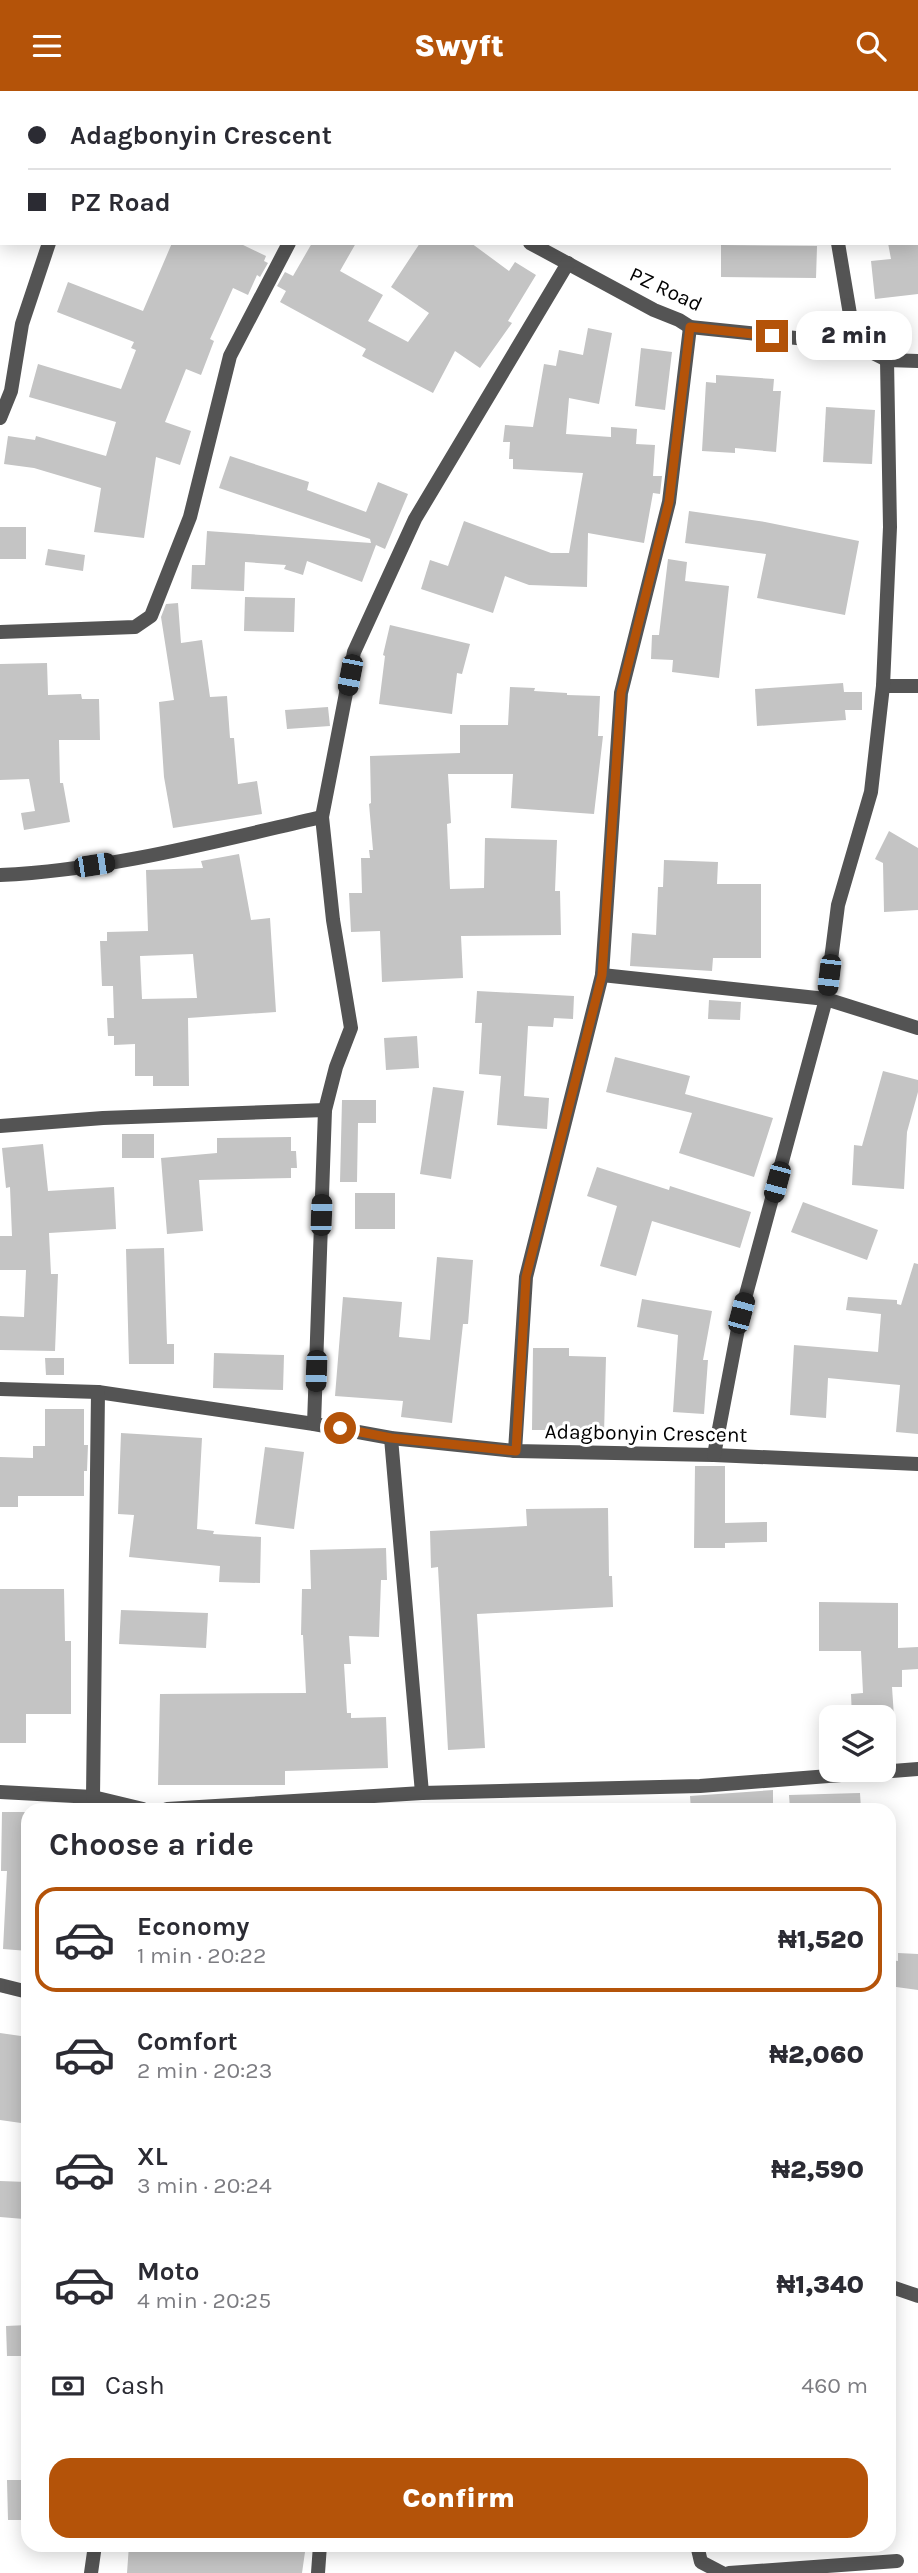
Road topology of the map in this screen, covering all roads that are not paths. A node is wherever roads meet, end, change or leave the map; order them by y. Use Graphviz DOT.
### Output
graph roads {
  1 [pos="48,245"];
  2 [pos="288,245"];
  3 [pos="534,245"];
  4 [pos="838,245"];
  5 [pos="568,263"];
  6 [pos="690,327"];
  7 [pos="855,344"];
  8 [pos="887,360"];
  9 [pos="918,361"];
  10 [pos="0,418"];
  11 [pos="0,632"];
  12 [pos="883,685"];
  13 [pos="918,686"];
  14 [pos="322,817"];
  15 [pos="0,875"];
  16 [pos="602,975"];
  17 [pos="826,999"];
  18 [pos="918,1028"];
  19 [pos="324,1110"];
  20 [pos="0,1126"];
  21 [pos="0,1389"];
  22 [pos="98,1392"];
  23 [pos="314,1424"];
  24 [pos="391,1438"];
  25 [pos="516,1451"];
  26 [pos="714,1455"];
  27 [pos="918,1464"];
  28 [pos="918,1769"];
  29 [pos="0,1792"];
  30 [pos="422,1793"];
  31 [pos="93,1797"];
  32 [pos="118,1803"];
  33 [pos="263,1803"];
  34 [pos="0,1985"];
  35 [pos="21,1990"];
  36 [pos="896,2288"];
  37 [pos="918,2296"];
  38 [pos="94,2552"];
  39 [pos="320,2552"];
  40 [pos="699,2552"];
  41 [pos="897,2561"];
  42 [pos="91,2573"];
  43 [pos="318,2573"];
  44 [pos="722,2573"];
  45 [pos="729,2573"];
  1 -- 10 [label="street"];
  2 -- 11 [label="street"];
  3 -- 5 [label="street, PZ Road"];
  4 -- 7 [label="street"];
  5 -- 6 [label="street, PZ Road"];
  5 -- 14 [label="street"];
  6 -- 7 [label="street, PZ Road"];
  6 -- 16 [label="street"];
  7 -- 8 [label="street, PZ Road"];
  8 -- 9 [label="street, PZ Road"];
  8 -- 12 [label="street"];
  12 -- 13 [label="street"];
  12 -- 17 [label="street"];
  14 -- 15 [label="street"];
  14 -- 19 [label="street"];
  16 -- 17 [label="street"];
  16 -- 25 [label="street"];
  17 -- 18 [label="street"];
  17 -- 26 [label="street"];
  19 -- 20 [label="street"];
  19 -- 23 [label="street"];
  21 -- 22 [label="street, Adagbonyin Crescent"];
  22 -- 23 [label="street, Adagbonyin Crescent"];
  22 -- 31 [label="street"];
  23 -- 24 [label="street, Adagbonyin Crescent"];
  24 -- 25 [label="street, Adagbonyin Crescent"];
  24 -- 30 [label="street"];
  25 -- 26 [label="street, Adagbonyin Crescent"];
  26 -- 27 [label="street, Adagbonyin Crescent"];
  28 -- 30 [label="street"];
  29 -- 31 [label="street"];
  30 -- 33 [label="street"];
  31 -- 32 [label="street"];
  34 -- 35 [label="street"];
  36 -- 37 [label="street"];
  38 -- 42 [label="street"];
  39 -- 43 [label="street"];
  40 -- 44 [label="street"];
  41 -- 45 [label="street"];
}
